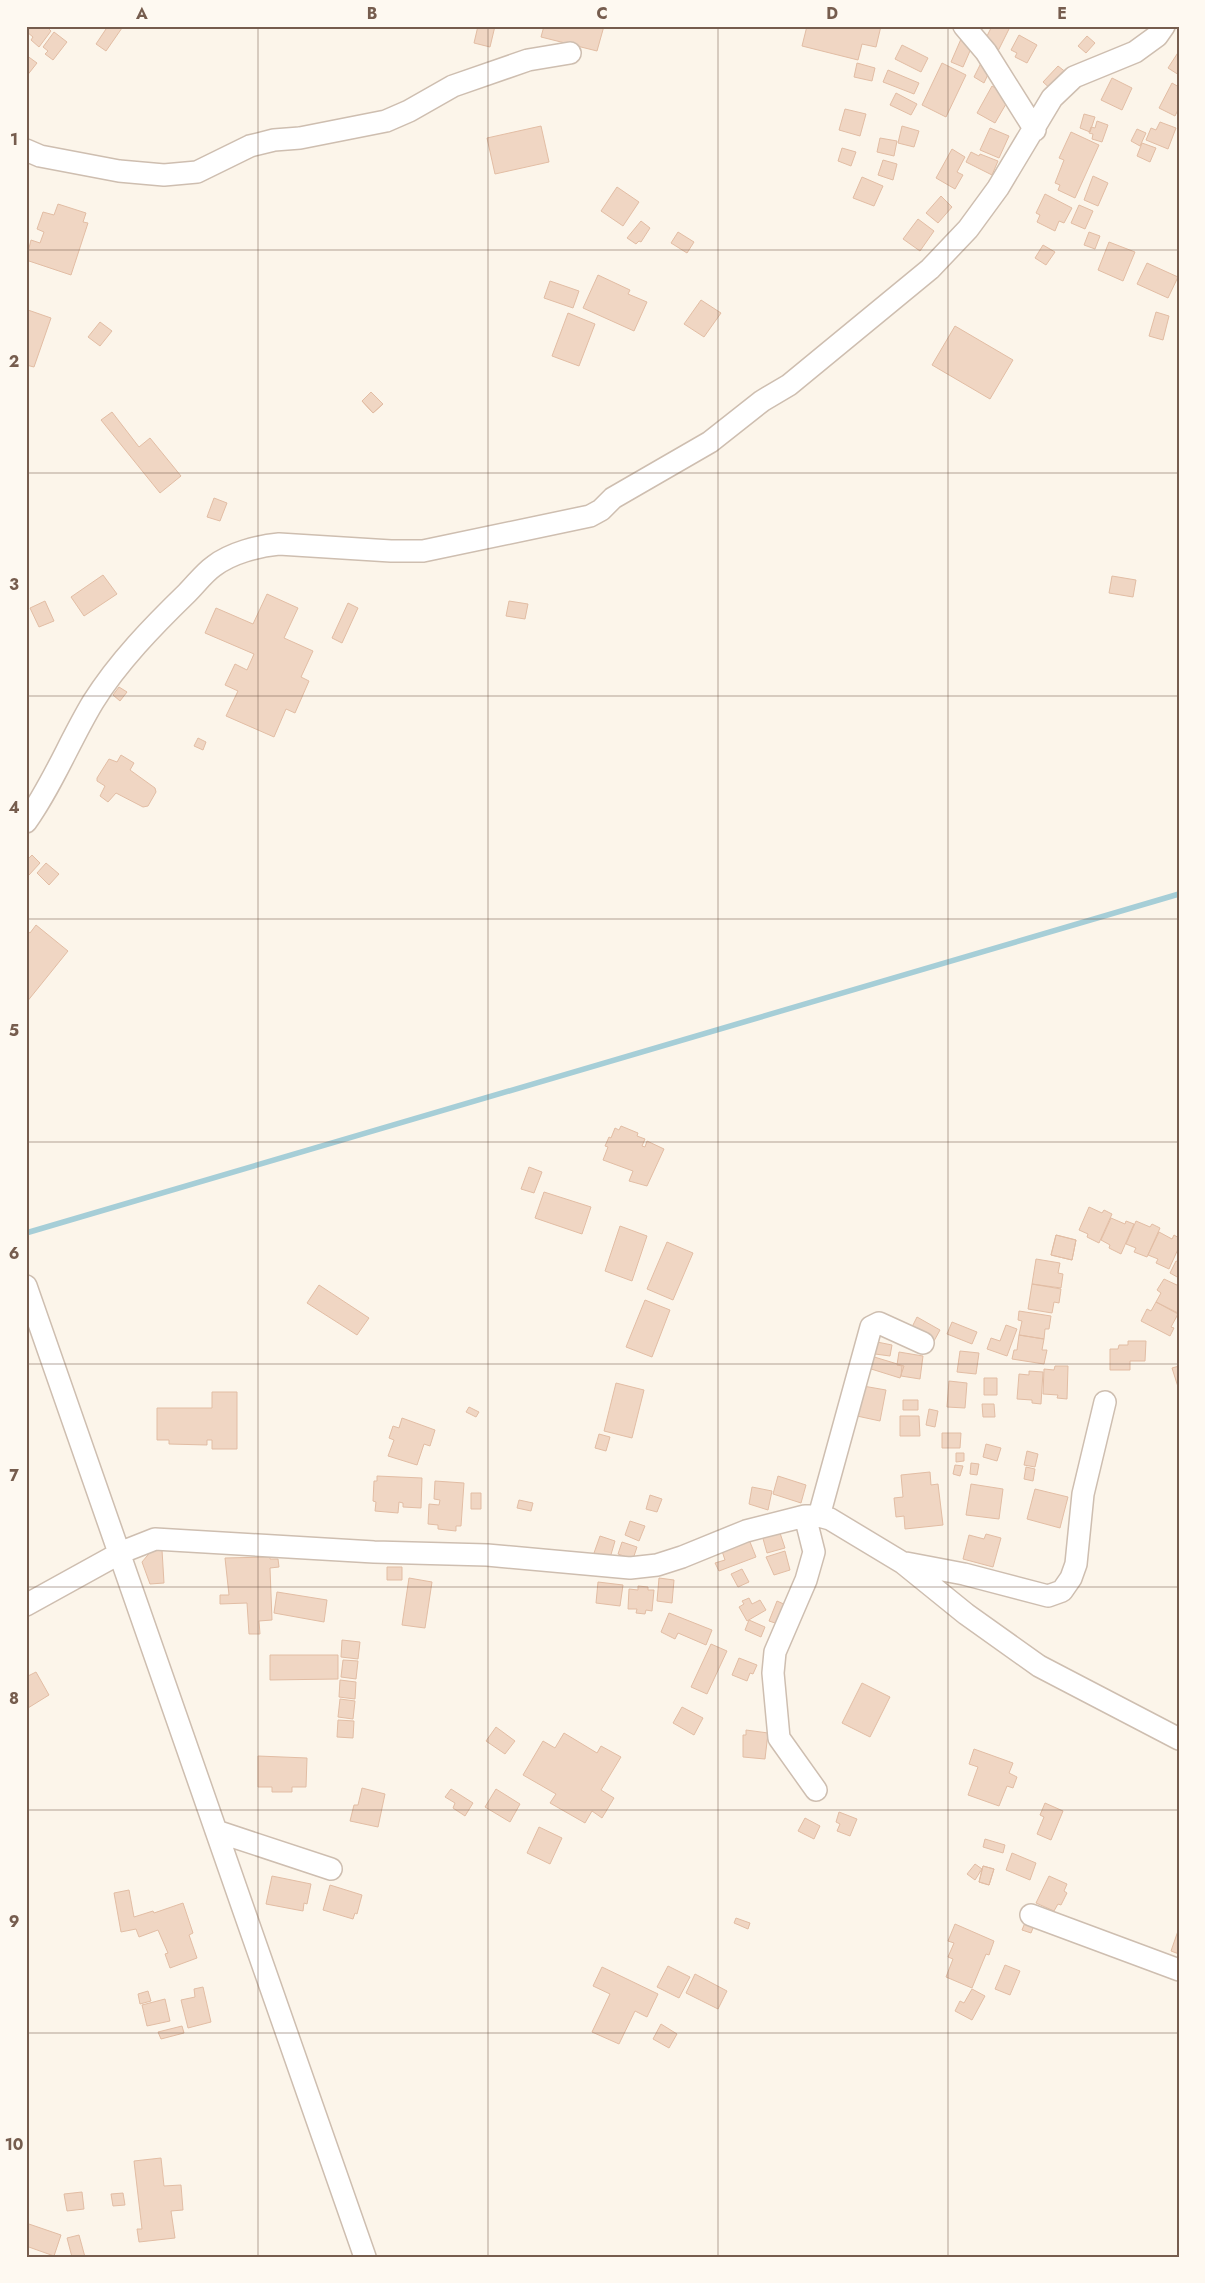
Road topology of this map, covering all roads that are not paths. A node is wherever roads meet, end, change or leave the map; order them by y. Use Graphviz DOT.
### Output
graph roads {
  1 [pos="964,26"];
  2 [pos="1164,26"];
  3 [pos="570,54"];
  4 [pos="1035,130"];
  5 [pos="26,150"];
  6 [pos="26,822"];
  7 [pos="26,1286"];
  8 [pos="923,1343"];
  9 [pos="1105,1402"];
  10 [pos="812,1516"];
  11 [pos="122,1552"];
  12 [pos="903,1562"];
  13 [pos="26,1605"];
  14 [pos="1179,1739"];
  15 [pos="816,1790"];
  16 [pos="216,1831"];
  17 [pos="331,1869"];
  18 [pos="1031,1915"];
  19 [pos="1179,1970"];
  20 [pos="365,2257"];
  1 -- 4 [label="street"];
  2 -- 4 [label="street"];
  3 -- 5 [label="street"];
  4 -- 6 [label="street"];
  7 -- 11 [label="street"];
  8 -- 10 [label="street"];
  9 -- 12 [label="street"];
  10 -- 11 [label="street"];
  10 -- 12 [label="street"];
  10 -- 15 [label="street"];
  11 -- 13 [label="street"];
  11 -- 16 [label="street"];
  12 -- 14 [label="street"];
  16 -- 17 [label="street"];
  16 -- 20 [label="street"];
  18 -- 19 [label="street"];
}
